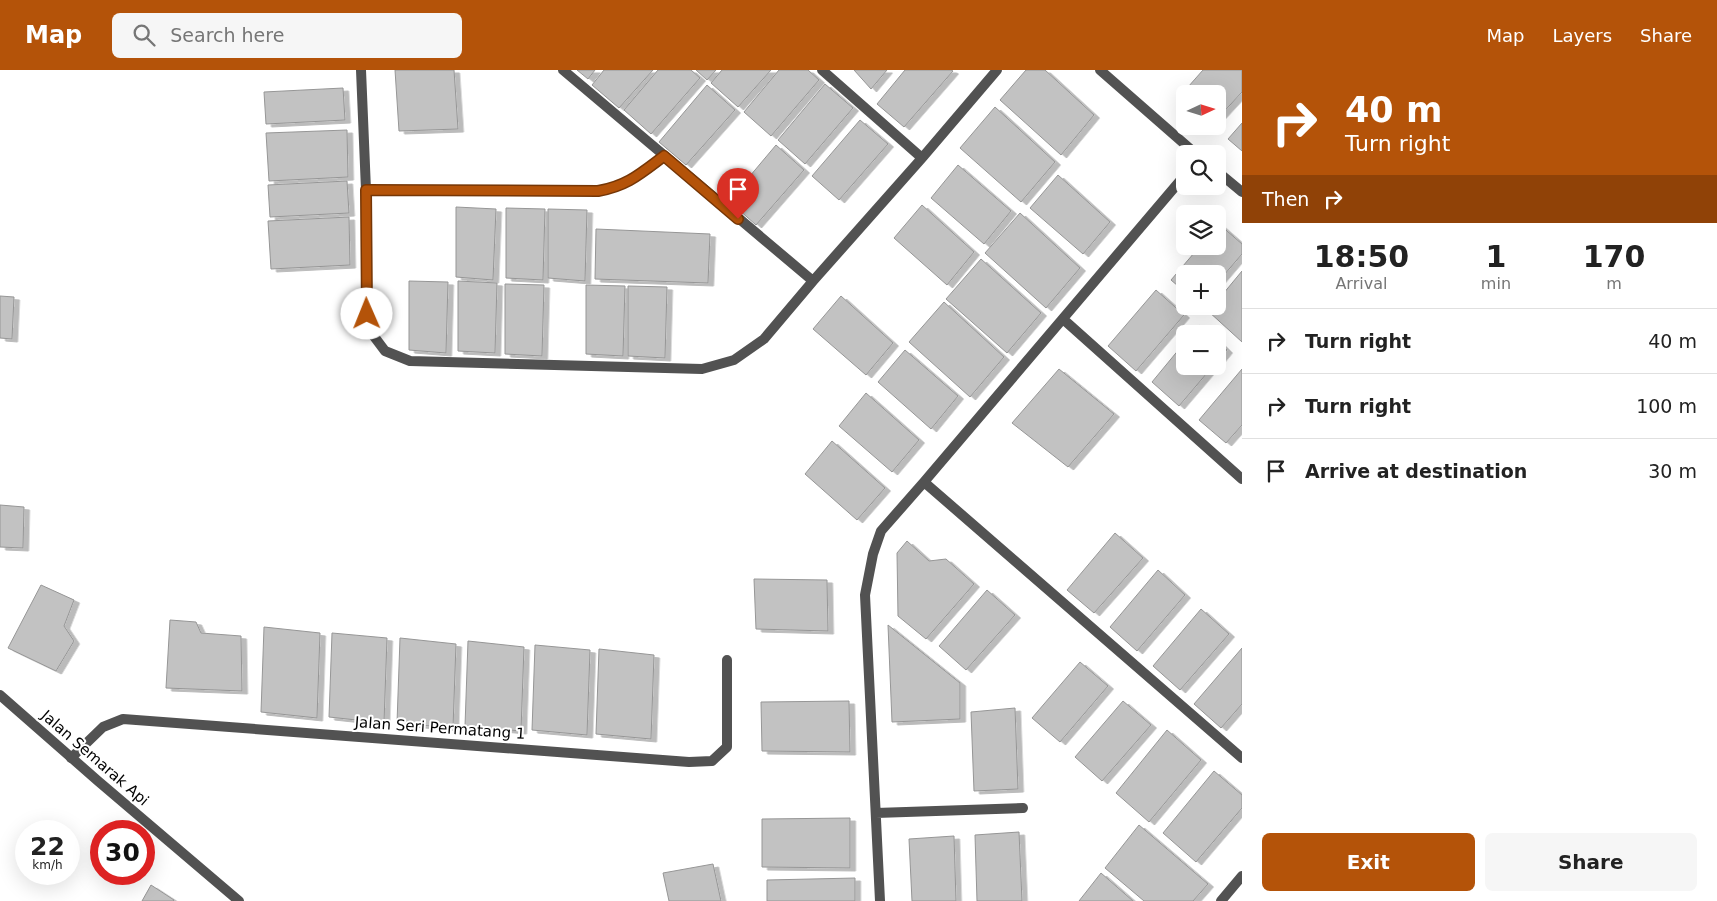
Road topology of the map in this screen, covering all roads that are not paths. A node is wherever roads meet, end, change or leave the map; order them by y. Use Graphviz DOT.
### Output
graph roads {
  1 [pos="361,70"];
  2 [pos="563,70"];
  3 [pos="822,70"];
  4 [pos="997,70"];
  5 [pos="1100,70"];
  6 [pos="1186,145"];
  7 [pos="664,156"];
  8 [pos="922,158"];
  9 [pos="1226,179"];
  10 [pos="1176,186"];
  11 [pos="366,190"];
  12 [pos="1242,192"];
  13 [pos="813,281"];
  14 [pos="1063,319"];
  15 [pos="1242,479"];
  16 [pos="924,482"];
  17 [pos="727,660"];
  18 [pos="0,695"];
  19 [pos="71,758"];
  20 [pos="1242,758"];
  21 [pos="1023,808"];
  22 [pos="876,814"];
  23 [pos="1242,876"];
  24 [pos="239,901"];
  25 [pos="880,901"];
  26 [pos="1222,901"];
  1 -- 11 [label="street"];
  2 -- 7 [label="street"];
  3 -- 8 [label="street"];
  4 -- 8 [label="street"];
  5 -- 6 [label="street"];
  7 -- 11 [label="street"];
  7 -- 13 [label="street"];
  8 -- 13 [label="street"];
  9 -- 12 [label="street"];
  10 -- 14 [label="street"];
  11 -- 13 [label="street"];
  14 -- 15 [label="street"];
  14 -- 16 [label="street"];
  16 -- 20 [label="street"];
  16 -- 22 [label="street"];
  17 -- 19 [label="street, Jalan Seri Permatang 1"];
  18 -- 19 [label="street, Jalan Semarak Api"];
  19 -- 24 [label="street, Jalan Semarak Api"];
  21 -- 22 [label="street"];
  22 -- 25 [label="street"];
  23 -- 26 [label="street"];
}
